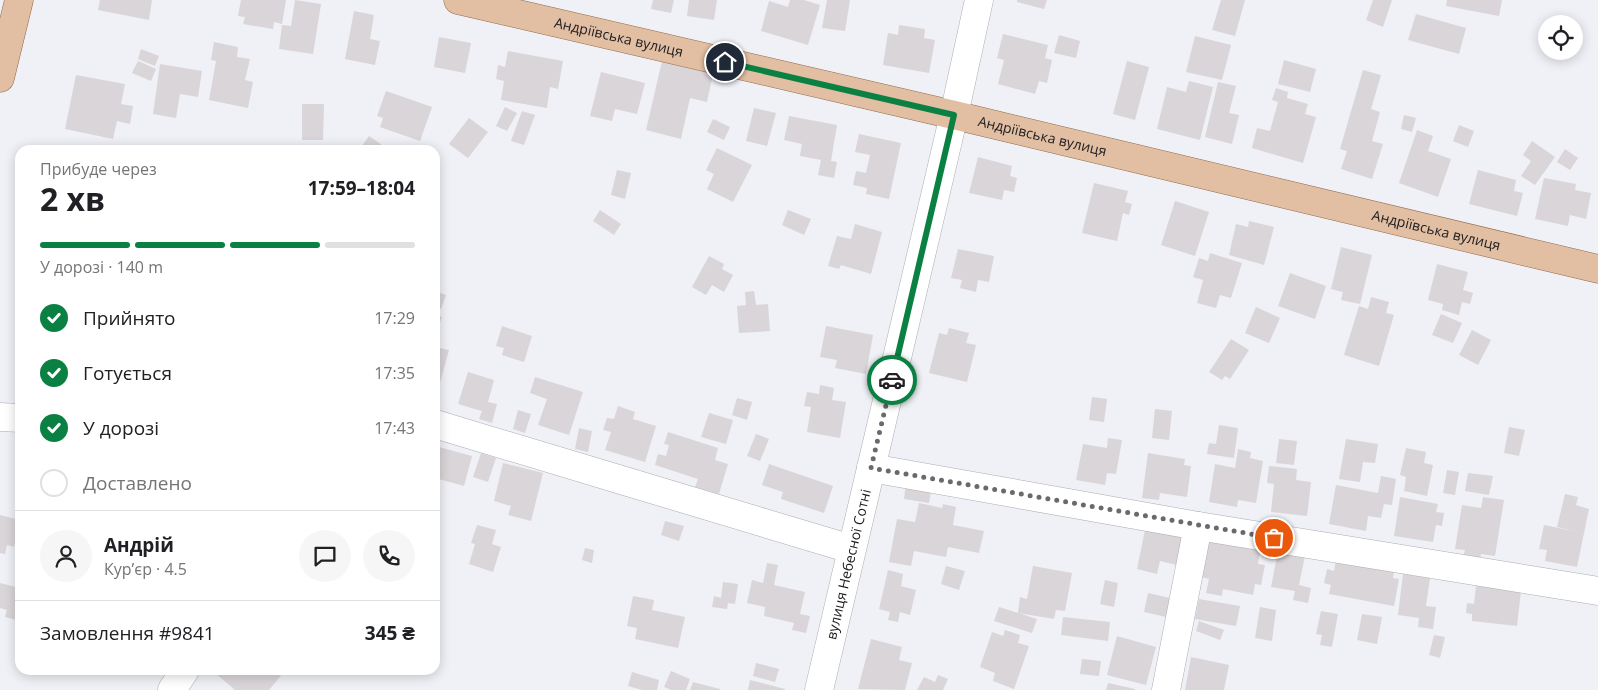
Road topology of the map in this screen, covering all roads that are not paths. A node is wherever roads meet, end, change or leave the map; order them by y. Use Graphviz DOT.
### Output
graph roads {
  1 [pos="19,0"];
  2 [pos="458,0"];
  3 [pos="979,0"];
  4 [pos="0,78"];
  5 [pos="954,115"];
  6 [pos="1598,269"];
  7 [pos="0,417"];
  8 [pos="15,418"];
  9 [pos="440,425"];
  10 [pos="871,468"];
  11 [pos="1198,526"];
  12 [pos="851,549"];
  13 [pos="1598,591"];
  14 [pos="182,675"];
  15 [pos="172,690"];
  16 [pos="819,690"];
  17 [pos="1166,690"];
  1 -- 4 [label="main road"];
  2 -- 5 [label="main road, Андріївська вулиця"];
  3 -- 5 [label="street, вулиця Небесної Сотні"];
  5 -- 6 [label="main road, Андріївська вулиця"];
  5 -- 10 [label="street, вулиця Небесної Сотні"];
  7 -- 8 [label="street"];
  9 -- 12 [label="street"];
  10 -- 11 [label="street"];
  10 -- 12 [label="street, вулиця Небесної Сотні"];
  11 -- 13 [label="street"];
  11 -- 17 [label="street"];
  12 -- 16 [label="street, вулиця Небесної Сотні"];
  14 -- 15 [label="street"];
}
